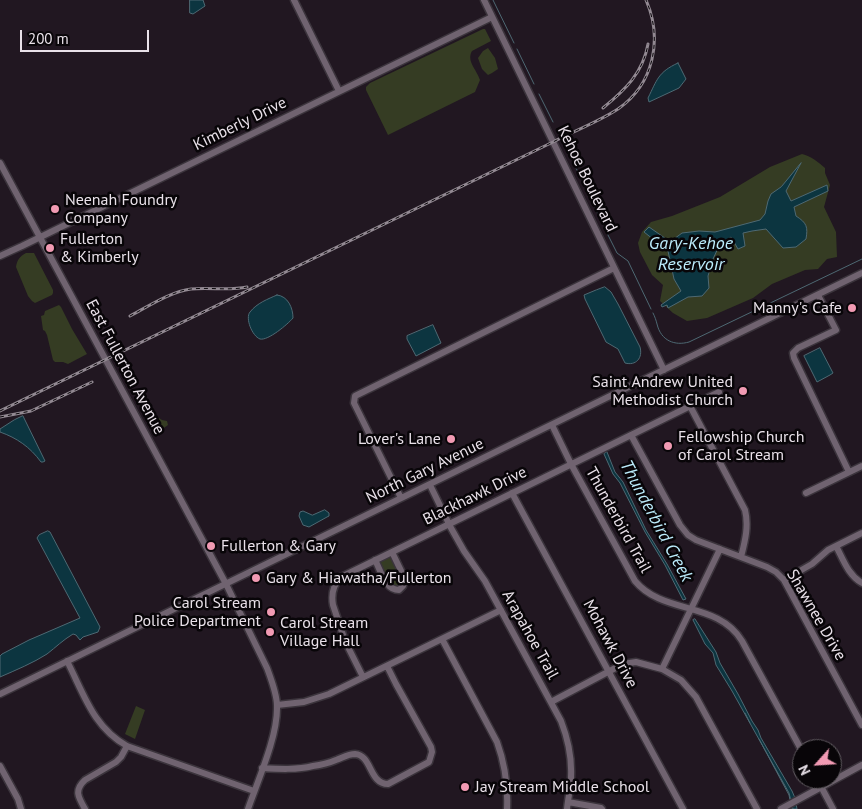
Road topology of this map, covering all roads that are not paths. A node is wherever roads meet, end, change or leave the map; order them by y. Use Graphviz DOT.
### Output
graph roads {
  1 [pos="294,0"];
  2 [pos="484,0"];
  3 [pos="492,17"];
  4 [pos="339,92"];
  5 [pos="0,163"];
  6 [pos="40,238"];
  7 [pos="0,256"];
  8 [pos="614,268"];
  9 [pos="862,274"];
  10 [pos="818,295"];
  11 [pos="664,370"];
  12 [pos="719,392"];
  13 [pos="690,406"];
  14 [pos="552,425"];
  15 [pos="631,435"];
  16 [pos="571,464"];
  17 [pos="862,466"];
  18 [pos="850,472"];
  19 [pos="430,484"];
  20 [pos="512,493"];
  21 [pos="806,493"];
  22 [pos="401,498"];
  23 [pos="449,524"];
  24 [pos="862,533"];
  25 [pos="836,546"];
  26 [pos="720,549"];
  27 [pos="392,552"];
  28 [pos="741,556"];
  29 [pos="375,560"];
  30 [pos="784,580"];
  31 [pos="862,583"];
  32 [pos="226,584"];
  33 [pos="691,609"];
  34 [pos="501,610"];
  35 [pos="442,638"];
  36 [pos="68,661"];
  37 [pos="387,666"];
  38 [pos="662,668"];
  39 [pos="609,671"];
  40 [pos="363,678"];
  41 [pos="0,694"];
  42 [pos="551,702"];
  43 [pos="277,705"];
  44 [pos="862,725"];
  45 [pos="795,739"];
  46 [pos="127,746"];
  47 [pos="862,765"];
  48 [pos="0,766"];
  49 [pos="262,768"];
  50 [pos="842,776"];
  51 [pos="817,789"];
  52 [pos="822,789"];
  53 [pos="254,791"];
  54 [pos="568,806"];
  55 [pos="21,809"];
  56 [pos="85,809"];
  57 [pos="248,809"];
  58 [pos="506,809"];
  59 [pos="602,809"];
  60 [pos="683,809"];
  61 [pos="757,809"];
  62 [pos="781,809"];
  63 [pos="833,809"];
  1 -- 4 [label="street"];
  2 -- 3 [label="street, Kehoe Boulevard"];
  3 -- 4 [label="street, Kimberly Drive"];
  3 -- 8 [label="street, Kehoe Boulevard"];
  4 -- 6 [label="street, Kimberly Drive"];
  5 -- 6 [label="street, East Fullerton Avenue"];
  6 -- 7 [label="street, Kimberly Drive"];
  6 -- 32 [label="street, East Fullerton Avenue"];
  8 -- 11 [label="street, Kehoe Boulevard"];
  8 -- 22 [label="street"];
  9 -- 10 [label="street, North Gary Avenue"];
  10 -- 11 [label="street, North Gary Avenue"];
  10 -- 18 [label="street"];
  11 -- 14 [label="street, North Gary Avenue"];
  12 -- 13 [label="street, Blackhawk Drive"];
  13 -- 15 [label="street, Blackhawk Drive"];
  13 -- 28 [label="street"];
  14 -- 16 [label="street, Thunderbird Trail"];
  14 -- 19 [label="street, North Gary Avenue"];
  15 -- 16 [label="street, Blackhawk Drive"];
  15 -- 26 [label="street, Shawnee Drive"];
  16 -- 20 [label="street, Blackhawk Drive"];
  16 -- 33 [label="street, Thunderbird Trail"];
  17 -- 18 [label="street"];
  18 -- 21 [label="street"];
  19 -- 22 [label="street, North Gary Avenue"];
  19 -- 23 [label="street, Arapahoe Trail"];
  20 -- 23 [label="street, Blackhawk Drive"];
  20 -- 39 [label="street, Mohawk Drive"];
  22 -- 32 [label="street, North Gary Avenue"];
  23 -- 27 [label="street, Blackhawk Drive"];
  23 -- 34 [label="street, Arapahoe Trail"];
  24 -- 25 [label="street"];
  25 -- 30 [label="street"];
  25 -- 31 [label="street"];
  26 -- 28 [label="street, Shawnee Drive"];
  26 -- 33 [label="street"];
  27 -- 29 [label="street, Blackhawk Drive"];
  27 -- 29 [label="street"];
  28 -- 30 [label="street, Shawnee Drive"];
  29 -- 40 [label="street, Blackhawk Drive"];
  30 -- 44 [label="street, Shawnee Drive"];
  32 -- 36 [label="street, North Gary Avenue"];
  32 -- 43 [label="street, East Fullerton Avenue"];
  33 -- 38 [label="street"];
  33 -- 45 [label="street, Thunderbird Trail"];
  34 -- 35 [label="street"];
  34 -- 42 [label="street, Arapahoe Trail"];
  35 -- 37 [label="street"];
  35 -- 58 [label="street"];
  36 -- 41 [label="street, North Gary Avenue"];
  36 -- 46 [label="street"];
  37 -- 40 [label="street"];
  37 -- 49 [label="street"];
  38 -- 39 [label="street"];
  38 -- 61 [label="street"];
  39 -- 42 [label="street"];
  39 -- 60 [label="street, Mohawk Drive"];
  40 -- 43 [label="street"];
  42 -- 54 [label="street, Arapahoe Trail"];
  43 -- 49 [label="street, East Fullerton Avenue"];
  46 -- 53 [label="street"];
  46 -- 56 [label="street"];
  47 -- 50 [label="street"];
  48 -- 55 [label="street"];
  49 -- 53 [label="street, East Fullerton Avenue"];
  51 -- 62 [label="street"];
  52 -- 63 [label="street"];
  53 -- 57 [label="street, East Fullerton Avenue"];
  54 -- 59 [label="street"];
}
